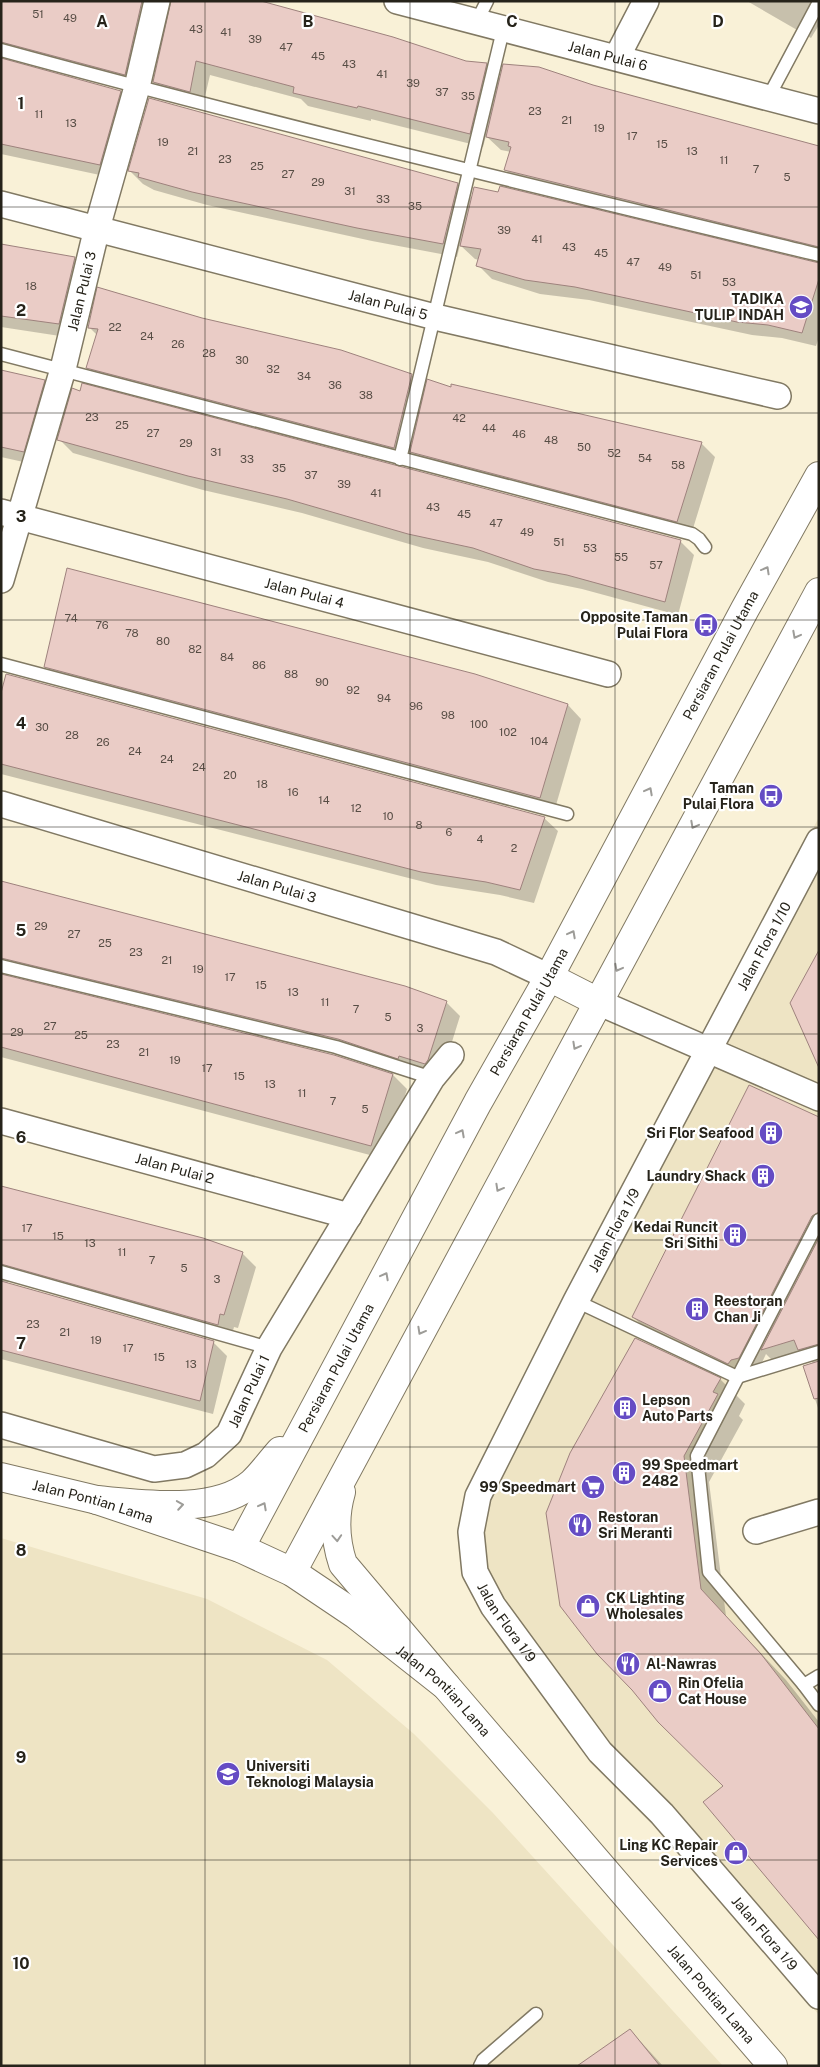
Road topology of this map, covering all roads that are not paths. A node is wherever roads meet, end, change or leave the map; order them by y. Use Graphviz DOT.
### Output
graph roads {
  1 [pos="158,1"];
  2 [pos="397,1"];
  3 [pos="646,1"];
  4 [pos="819,2"];
  5 [pos="482,11"];
  6 [pos="503,30"];
  7 [pos="1,50"];
  8 [pos="617,57"];
  9 [pos="137,87"];
  10 [pos="768,98"];
  11 [pos="819,111"];
  12 [pos="470,171"];
  13 [pos="1,204"];
  14 [pos="97,228"];
  15 [pos="819,254"];
  16 [pos="435,317"];
  17 [pos="1,354"];
  18 [pos="63,369"];
  19 [pos="778,396"];
  20 [pos="400,459"];
  21 [pos="819,476"];
  22 [pos="11,514"];
  23 [pos="705,547"];
  24 [pos="1,580"];
  25 [pos="819,592"];
  26 [pos="1,664"];
  27 [pos="608,674"];
  28 [pos="1,804"];
  29 [pos="567,814"];
  30 [pos="819,842"];
  31 [pos="1,966"];
  32 [pos="549,976"];
  33 [pos="600,1003"];
  34 [pos="709,1051"];
  35 [pos="451,1055"];
  36 [pos="432,1078"];
  37 [pos="819,1098"];
  38 [pos="1,1121"];
  39 [pos="349,1216"];
  40 [pos="819,1220"];
  41 [pos="1,1272"];
  42 [pos="576,1301"];
  43 [pos="269,1348"];
  44 [pos="819,1352"];
  45 [pos="737,1377"];
  46 [pos="313,1412"];
  47 [pos="1,1424"];
  48 [pos="352,1457"];
  49 [pos="1,1477"];
  50 [pos="97,1500"];
  51 [pos="819,1512"];
  52 [pos="756,1531"];
  53 [pos="240,1548"];
  54 [pos="292,1572"];
  55 [pos="819,1676"];
  56 [pos="804,1685"];
  57 [pos="446,1686"];
  58 [pos="819,1705"];
  59 [pos="819,1996"];
  60 [pos="536,2014"];
  61 [pos="480,2066"];
  62 [pos="773,2066"];
  1 -- 9 [label="street, Jalan Pulai 3"];
  2 -- 5 [label="street, Jalan Pulai 6"];
  3 -- 8 [label="street"];
  4 -- 10 [label="lane"];
  5 -- 6 [label="street, Jalan Pulai 6"];
  6 -- 8 [label="street, Jalan Pulai 6"];
  6 -- 12 [label="lane"];
  7 -- 9 [label="lane"];
  8 -- 10 [label="street, Jalan Pulai 6"];
  9 -- 12 [label="lane"];
  9 -- 14 [label="street, Jalan Pulai 3"];
  10 -- 11 [label="street, Jalan Pulai 6"];
  12 -- 15 [label="lane"];
  12 -- 16 [label="lane"];
  13 -- 14 [label="street, Jalan Pulai 5"];
  14 -- 16 [label="street, Jalan Pulai 5"];
  14 -- 18 [label="street, Jalan Pulai 3"];
  16 -- 19 [label="street, Jalan Pulai 5"];
  16 -- 20 [label="lane"];
  17 -- 18 [label="lane"];
  18 -- 20 [label="lane"];
  18 -- 22 [label="street, Jalan Pulai 3"];
  20 -- 23 [label="lane"];
  32 -- 21 [label="main road, Persiaran Pulai Utama, one-way"];
  22 -- 24 [label="street, Jalan Pulai 3"];
  22 -- 27 [label="street, Jalan Pulai 4"];
  25 -- 33 [label="main road, one-way"];
  26 -- 29 [label="lane"];
  28 -- 32 [label="street, Jalan Pulai 3"];
  30 -- 34 [label="street, Jalan Flora 1/10"];
  31 -- 36 [label="lane"];
  32 -- 33 [label="main road"];
  46 -- 32 [label="main road, Persiaran Pulai Utama, one-way"];
  33 -- 34 [label="street"];
  33 -- 48 [label="main road, one-way"];
  34 -- 37 [label="street"];
  34 -- 42 [label="street, Jalan Flora 1/9"];
  35 -- 36 [label="street, Jalan Pulai 1"];
  36 -- 39 [label="street, Jalan Pulai 1"];
  38 -- 39 [label="street, Jalan Pulai 2"];
  39 -- 43 [label="street, Jalan Pulai 1"];
  40 -- 45 [label="lane"];
  41 -- 43 [label="lane"];
  42 -- 45 [label="lane"];
  42 -- 59 [label="street, Jalan Flora 1/9"];
  43 -- 47 [label="street, Jalan Pulai 1"];
  44 -- 45 [label="lane"];
  45 -- 56 [label="lane"];
  50 -- 46 [label="main road, one-way"];
  53 -- 46 [label="main road, Persiaran Pulai Utama, one-way"];
  48 -- 54 [label="main road"];
  48 -- 57 [label="main road, one-way"];
  49 -- 50 [label="main road, Jalan Pontian Lama"];
  50 -- 53 [label="main road, Jalan Pontian Lama"];
  51 -- 52 [label="street"];
  53 -- 54 [label="main road, Jalan Pontian Lama"];
  54 -- 57 [label="main road, Jalan Pontian Lama"];
  55 -- 56 [label="lane"];
  56 -- 58 [label="lane"];
  57 -- 62 [label="main road, Jalan Pontian Lama"];
  60 -- 61 [label="lane"];
}
